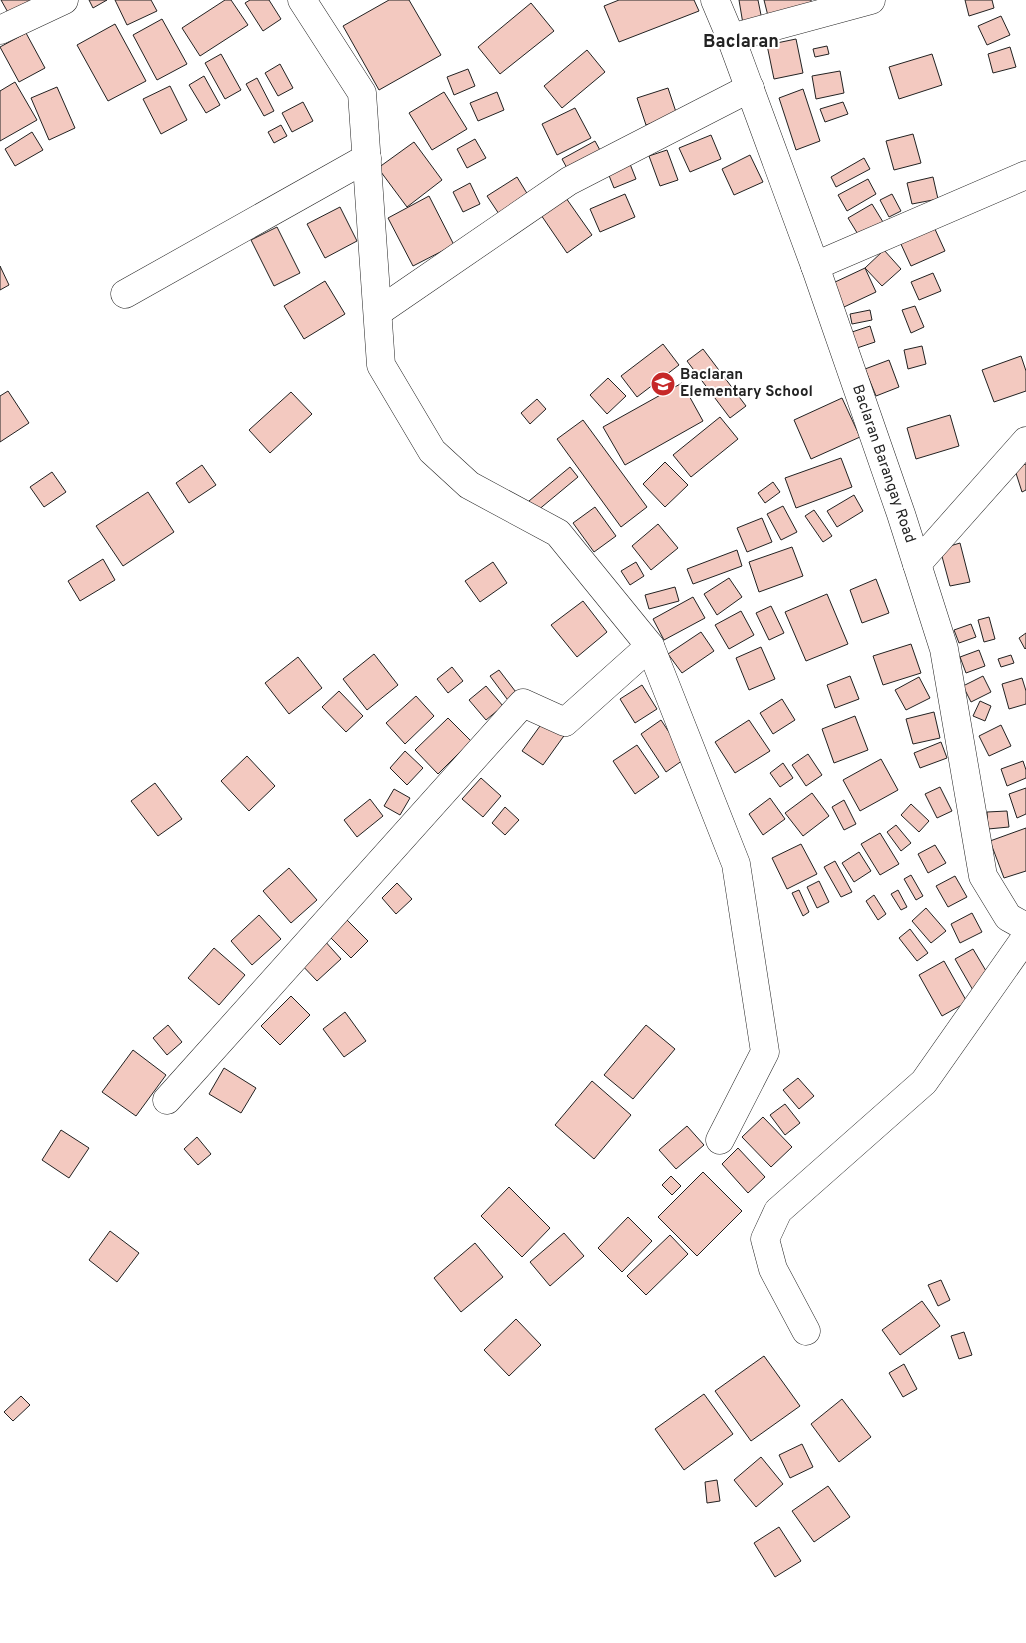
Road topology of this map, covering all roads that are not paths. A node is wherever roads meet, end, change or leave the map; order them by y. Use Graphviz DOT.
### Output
graph roads {
  1 [pos="64,0"];
  2 [pos="302,0"];
  3 [pos="715,0"];
  4 [pos="871,0"];
  5 [pos="0,30"];
  6 [pos="731,38"];
  7 [pos="750,88"];
  8 [pos="367,158"];
  9 [pos="1026,175"];
  10 [pos="815,266"];
  11 [pos="125,294"];
  12 [pos="378,312"];
  13 [pos="1026,441"];
  14 [pos="917,564"];
  15 [pos="650,646"];
  16 [pos="1026,927"];
  17 [pos="1026,937"];
  18 [pos="167,1100"];
  19 [pos="720,1140"];
  20 [pos="806,1331"];
  1 -- 5 [label="street"];
  2 -- 8 [label="street"];
  3 -- 6 [label="street, Baclaran Barangay Road"];
  4 -- 6 [label="street"];
  6 -- 7 [label="street, Baclaran Barangay Road"];
  7 -- 10 [label="street, Baclaran Barangay Road"];
  7 -- 12 [label="street"];
  8 -- 11 [label="street"];
  8 -- 12 [label="street"];
  9 -- 10 [label="street"];
  10 -- 14 [label="street, Baclaran Barangay Road"];
  12 -- 15 [label="street"];
  13 -- 14 [label="street"];
  14 -- 16 [label="street, Baclaran Barangay Road"];
  15 -- 18 [label="street"];
  15 -- 19 [label="street"];
  17 -- 20 [label="street"];
}
